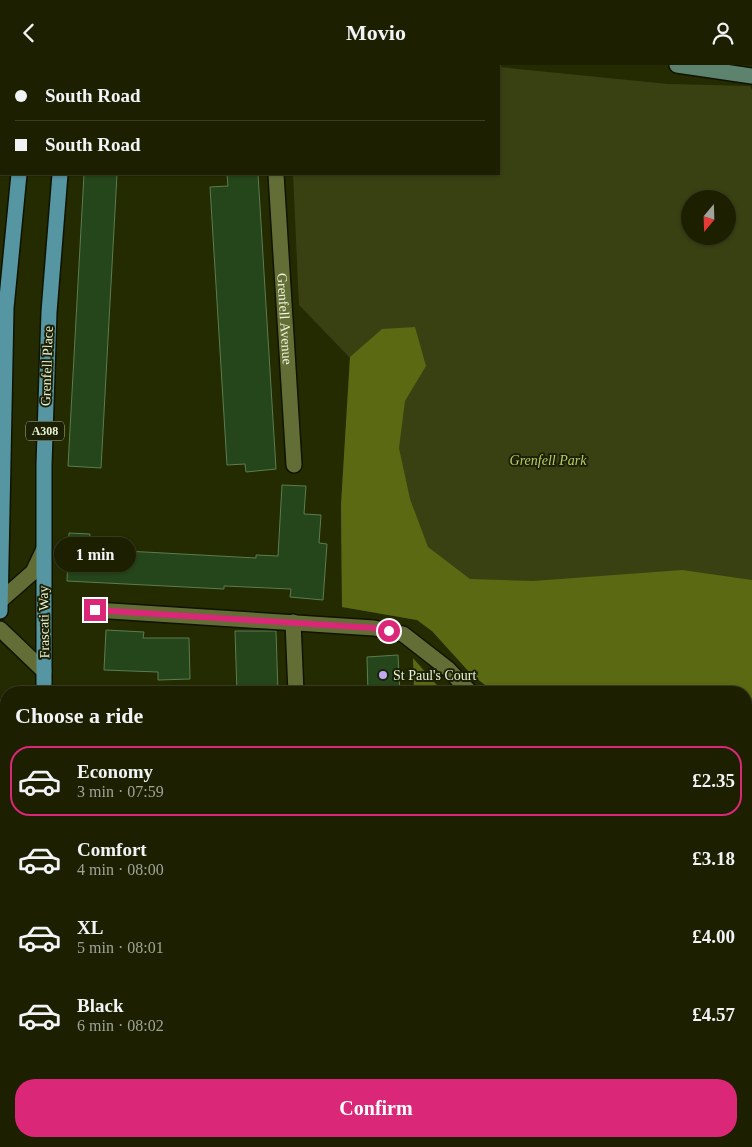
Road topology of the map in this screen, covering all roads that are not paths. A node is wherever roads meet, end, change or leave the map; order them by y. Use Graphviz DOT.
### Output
graph roads {
  1 [pos="677,65"];
  2 [pos="752,76"];
  3 [pos="19,175"];
  4 [pos="60,175"];
  5 [pos="276,175"];
  6 [pos="294,465"];
  7 [pos="43,551"];
  8 [pos="0,601"];
  9 [pos="95,610"];
  10 [pos="0,611"];
  11 [pos="293,622"];
  12 [pos="0,629"];
  13 [pos="44,671"];
  14 [pos="44,686"];
  15 [pos="296,686"];
  16 [pos="465,686"];
  1 -- 2 [label="street"];
  3 -- 8 [label="main road"];
  4 -- 7 [label="main road, Grenfell Place / A308"];
  5 -- 6 [label="street, Grenfell Avenue"];
  7 -- 8 [label="street, Grenfell Place"];
  7 -- 13 [label="main road, Frascati Way / A308"];
  8 -- 10 [label="main road"];
  9 -- 11 [label="street"];
  11 -- 15 [label="street"];
  11 -- 16 [label="street"];
  12 -- 13 [label="street"];
  13 -- 14 [label="main road, Frascati Way / A308"];
}
